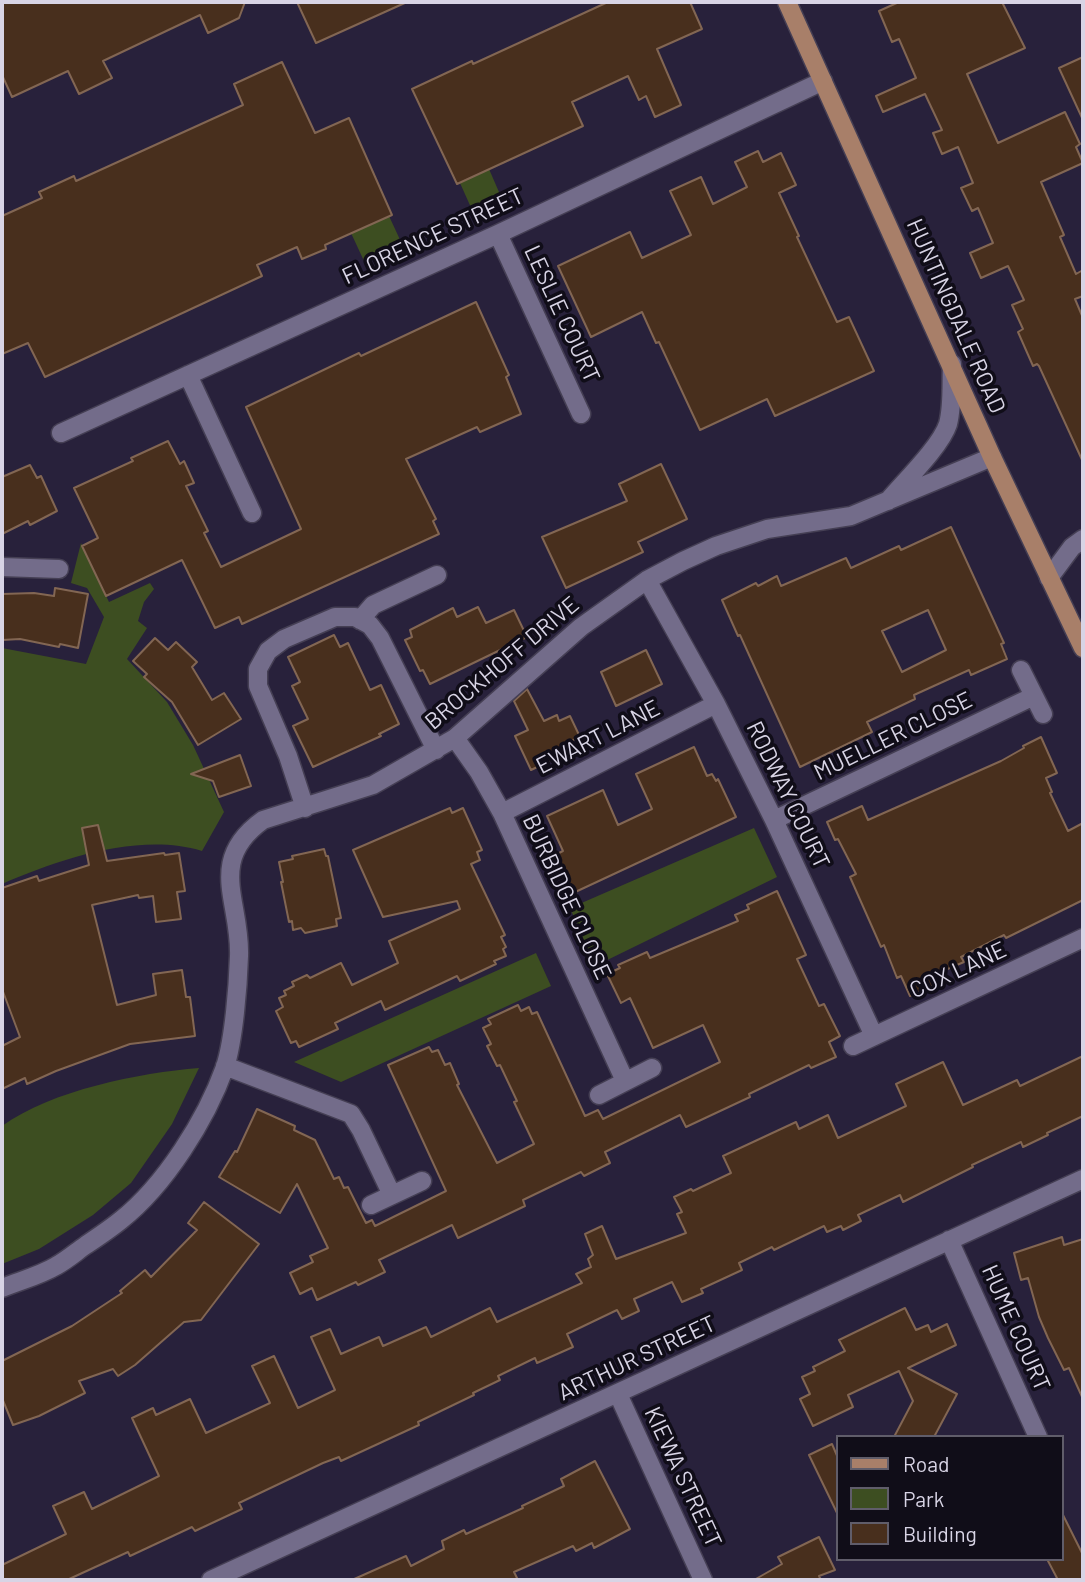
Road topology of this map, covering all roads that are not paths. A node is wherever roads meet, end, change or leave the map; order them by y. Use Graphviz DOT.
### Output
graph roads {
  1 [pos="787,2"];
  2 [pos="823,81"];
  3 [pos="498,234"];
  4 [pos="951,364"];
  5 [pos="188,374"];
  6 [pos="581,414"];
  7 [pos="61,433"];
  8 [pos="992,457"];
  9 [pos="886,503"];
  10 [pos="252,513"];
  11 [pos="1083,539"];
  12 [pos="2,568"];
  13 [pos="59,569"];
  14 [pos="437,575"];
  15 [pos="1049,578"];
  16 [pos="647,580"];
  17 [pos="360,620"];
  18 [pos="1083,648"];
  19 [pos="1021,670"];
  20 [pos="1034,696"];
  21 [pos="716,704"];
  22 [pos="1043,714"];
  23 [pos="455,738"];
  24 [pos="436,750"];
  25 [pos="305,808"];
  26 [pos="502,813"];
  27 [pos="774,820"];
  28 [pos="1083,938"];
  29 [pos="874,1036"];
  30 [pos="853,1046"];
  31 [pos="225,1066"];
  32 [pos="652,1068"];
  33 [pos="625,1081"];
  34 [pos="599,1095"];
  35 [pos="1083,1179"];
  36 [pos="422,1181"];
  37 [pos="392,1195"];
  38 [pos="371,1205"];
  39 [pos="949,1240"];
  40 [pos="2,1288"];
  41 [pos="618,1394"];
  42 [pos="1037,1435"];
  43 [pos="211,1580"];
  44 [pos="703,1580"];
  1 -- 2 [label="main road, HUNTINGDALE ROAD"];
  2 -- 3 [label="street, FLORENCE STREET"];
  2 -- 4 [label="main road, HUNTINGDALE ROAD"];
  3 -- 5 [label="street, FLORENCE STREET"];
  3 -- 6 [label="street, LESLIE COURT"];
  4 -- 8 [label="main road, HUNTINGDALE ROAD"];
  4 -- 9 [label="street, BROCKHOFF DRIVE"];
  5 -- 7 [label="street, FLORENCE STREET"];
  5 -- 10 [label="street"];
  8 -- 9 [label="street, BROCKHOFF DRIVE"];
  8 -- 15 [label="main road, HUNTINGDALE ROAD"];
  9 -- 16 [label="street, BROCKHOFF DRIVE"];
  11 -- 15 [label="street"];
  12 -- 13 [label="street"];
  14 -- 17 [label="street"];
  15 -- 18 [label="main road, HUNTINGDALE ROAD"];
  16 -- 21 [label="street, RODWAY COURT"];
  16 -- 23 [label="street, BROCKHOFF DRIVE"];
  17 -- 24 [label="street"];
  17 -- 25 [label="street"];
  19 -- 20 [label="street"];
  20 -- 22 [label="street"];
  20 -- 27 [label="street, MUELLER CLOSE"];
  21 -- 26 [label="street, EWART LANE"];
  21 -- 27 [label="street, RODWAY COURT"];
  23 -- 24 [label="street, BROCKHOFF DRIVE"];
  23 -- 26 [label="street, BURBIDGE CLOSE"];
  24 -- 25 [label="street, BROCKHOFF DRIVE"];
  25 -- 31 [label="street, BROCKHOFF DRIVE"];
  26 -- 33 [label="street, BURBIDGE CLOSE"];
  27 -- 29 [label="street, RODWAY COURT"];
  28 -- 29 [label="street, COX LANE"];
  29 -- 30 [label="street, COX LANE"];
  31 -- 37 [label="street"];
  31 -- 40 [label="street, BROCKHOFF DRIVE"];
  32 -- 33 [label="street"];
  33 -- 34 [label="street"];
  35 -- 39 [label="street, ARTHUR STREET"];
  36 -- 37 [label="street"];
  37 -- 38 [label="street"];
  39 -- 41 [label="street, ARTHUR STREET"];
  39 -- 42 [label="street, HUME COURT"];
  41 -- 43 [label="street, ARTHUR STREET"];
  41 -- 44 [label="street, KIEWA STREET"];
}
